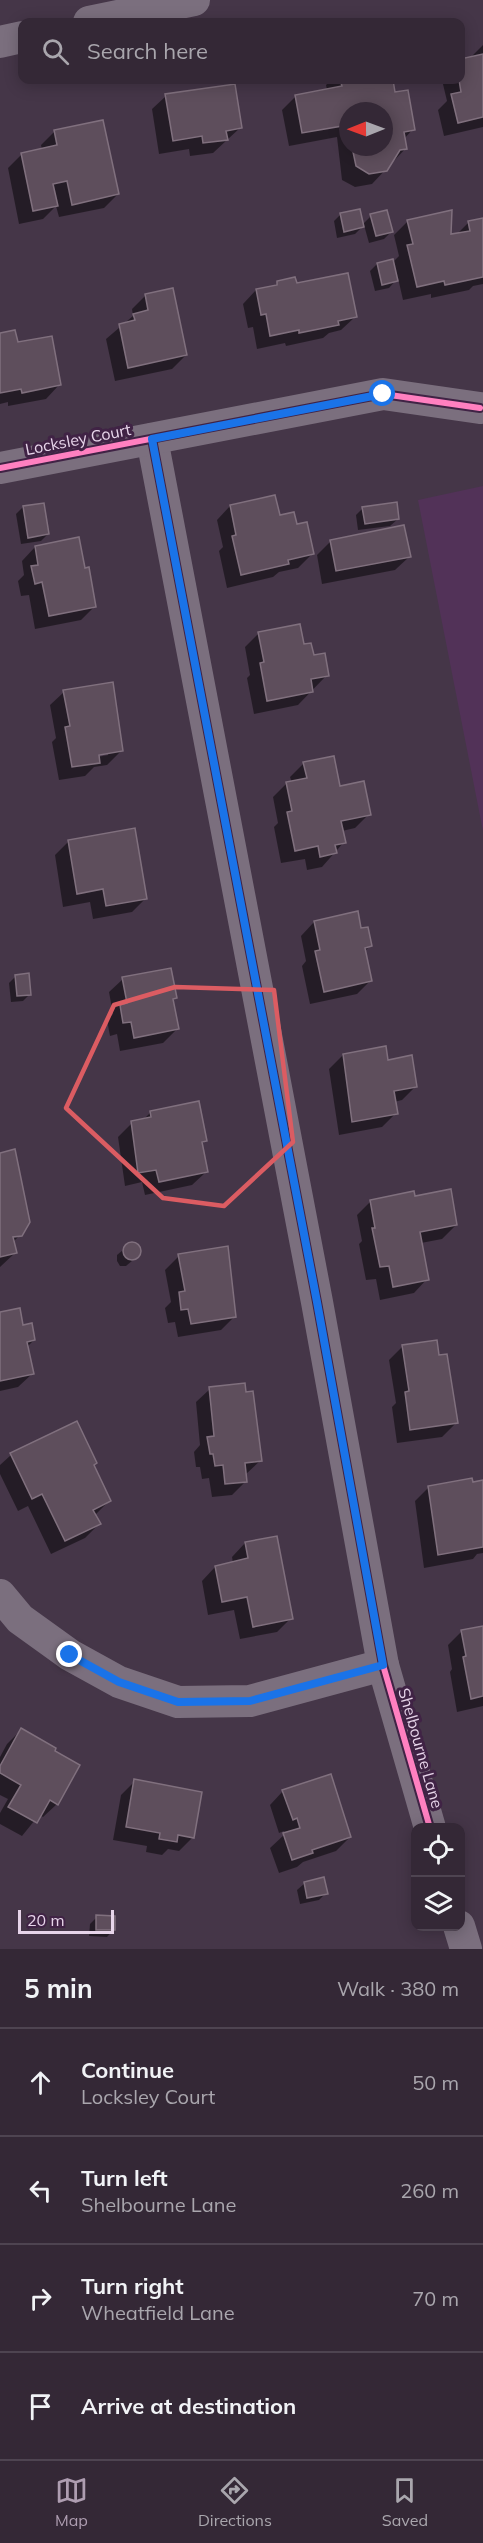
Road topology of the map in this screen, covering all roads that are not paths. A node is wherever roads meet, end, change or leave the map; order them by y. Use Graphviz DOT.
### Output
graph roads {
  1 [pos="194,0"];
  2 [pos="108,18"];
  3 [pos="18,38"];
  4 [pos="0,42"];
  5 [pos="480,408"];
  6 [pos="152,439"];
  7 [pos="0,468"];
  8 [pos="0,1595"];
  9 [pos="383,1665"];
  10 [pos="429,1823"];
  11 [pos="461,1931"];
  12 [pos="466,1949"];
  1 -- 2 [label="street"];
  3 -- 4 [label="street"];
  5 -- 6 [label="street, Locksley Court"];
  6 -- 7 [label="street, Locksley Court"];
  6 -- 9 [label="street, Shelbourne Lane"];
  8 -- 9 [label="street"];
  9 -- 10 [label="street, Shelbourne Lane"];
  11 -- 12 [label="street"];
}
